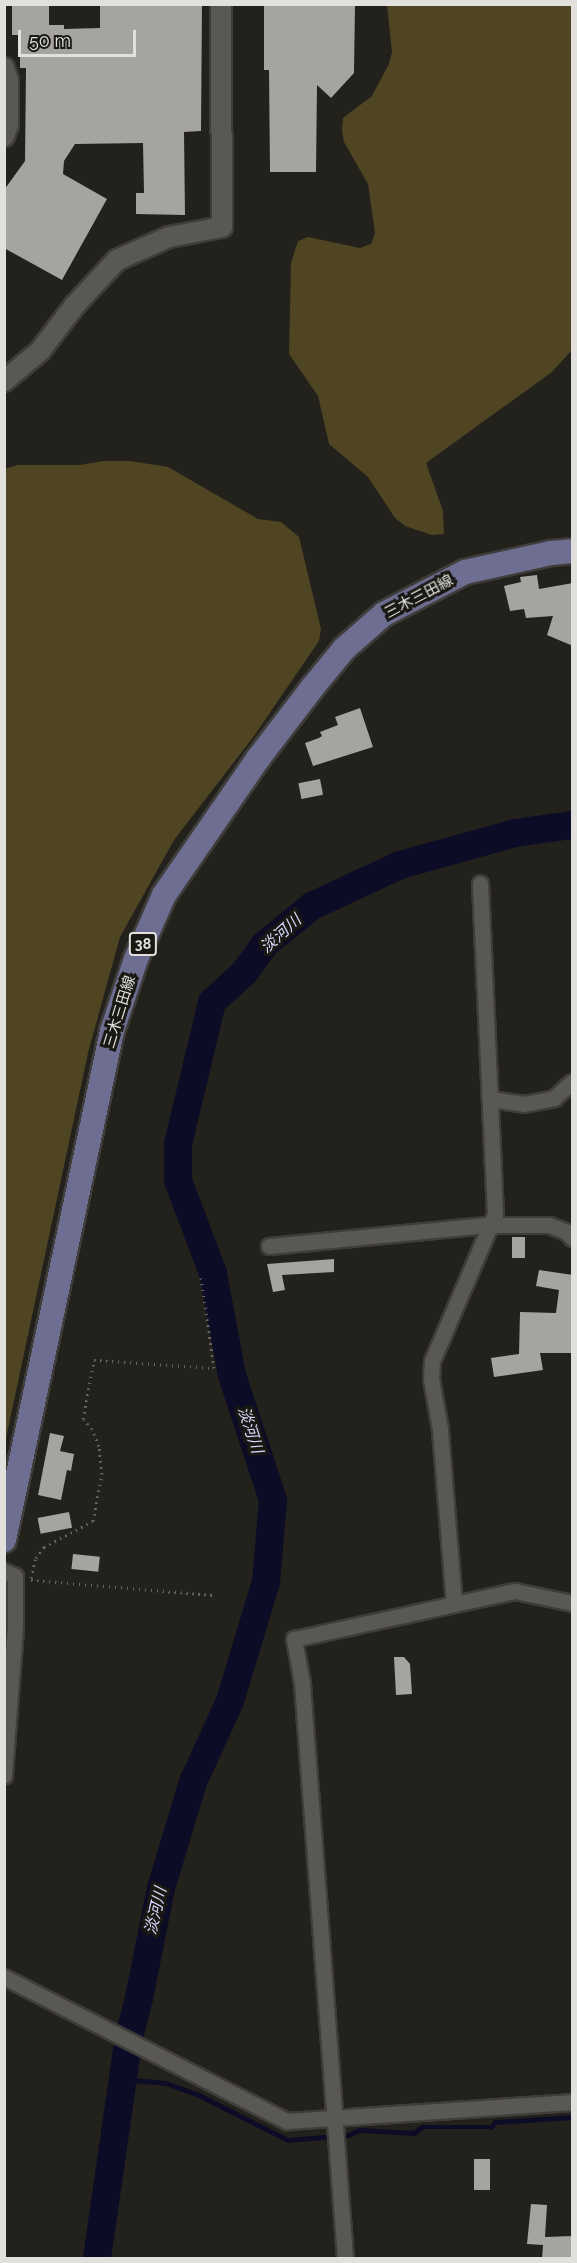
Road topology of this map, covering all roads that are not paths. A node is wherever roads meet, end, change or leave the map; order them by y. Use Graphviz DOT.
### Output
graph roads {
  1 [pos="221,4"];
  2 [pos="4,68"];
  3 [pos="4,136"];
  4 [pos="4,381"];
  5 [pos="573,551"];
  6 [pos="480,883"];
  7 [pos="573,1082"];
  8 [pos="490,1099"];
  9 [pos="489,1225"];
  10 [pos="573,1238"];
  11 [pos="269,1246"];
  12 [pos="4,1540"];
  13 [pos="4,1571"];
  14 [pos="573,1603"];
  15 [pos="454,1604"];
  16 [pos="4,1776"];
  17 [pos="4,1977"];
  18 [pos="573,2102"];
  19 [pos="334,2124"];
  20 [pos="345,2259"];
  1 -- 4 [label="street"];
  2 -- 3 [label="street"];
  5 -- 12 [label="main road, 三木三田線 / 38"];
  6 -- 8 [label="street"];
  7 -- 8 [label="street"];
  8 -- 9 [label="street"];
  9 -- 10 [label="street"];
  9 -- 11 [label="street"];
  9 -- 15 [label="street"];
  13 -- 16 [label="street"];
  14 -- 15 [label="street"];
  15 -- 19 [label="street"];
  17 -- 19 [label="street"];
  18 -- 19 [label="street"];
  19 -- 20 [label="street"];
}
